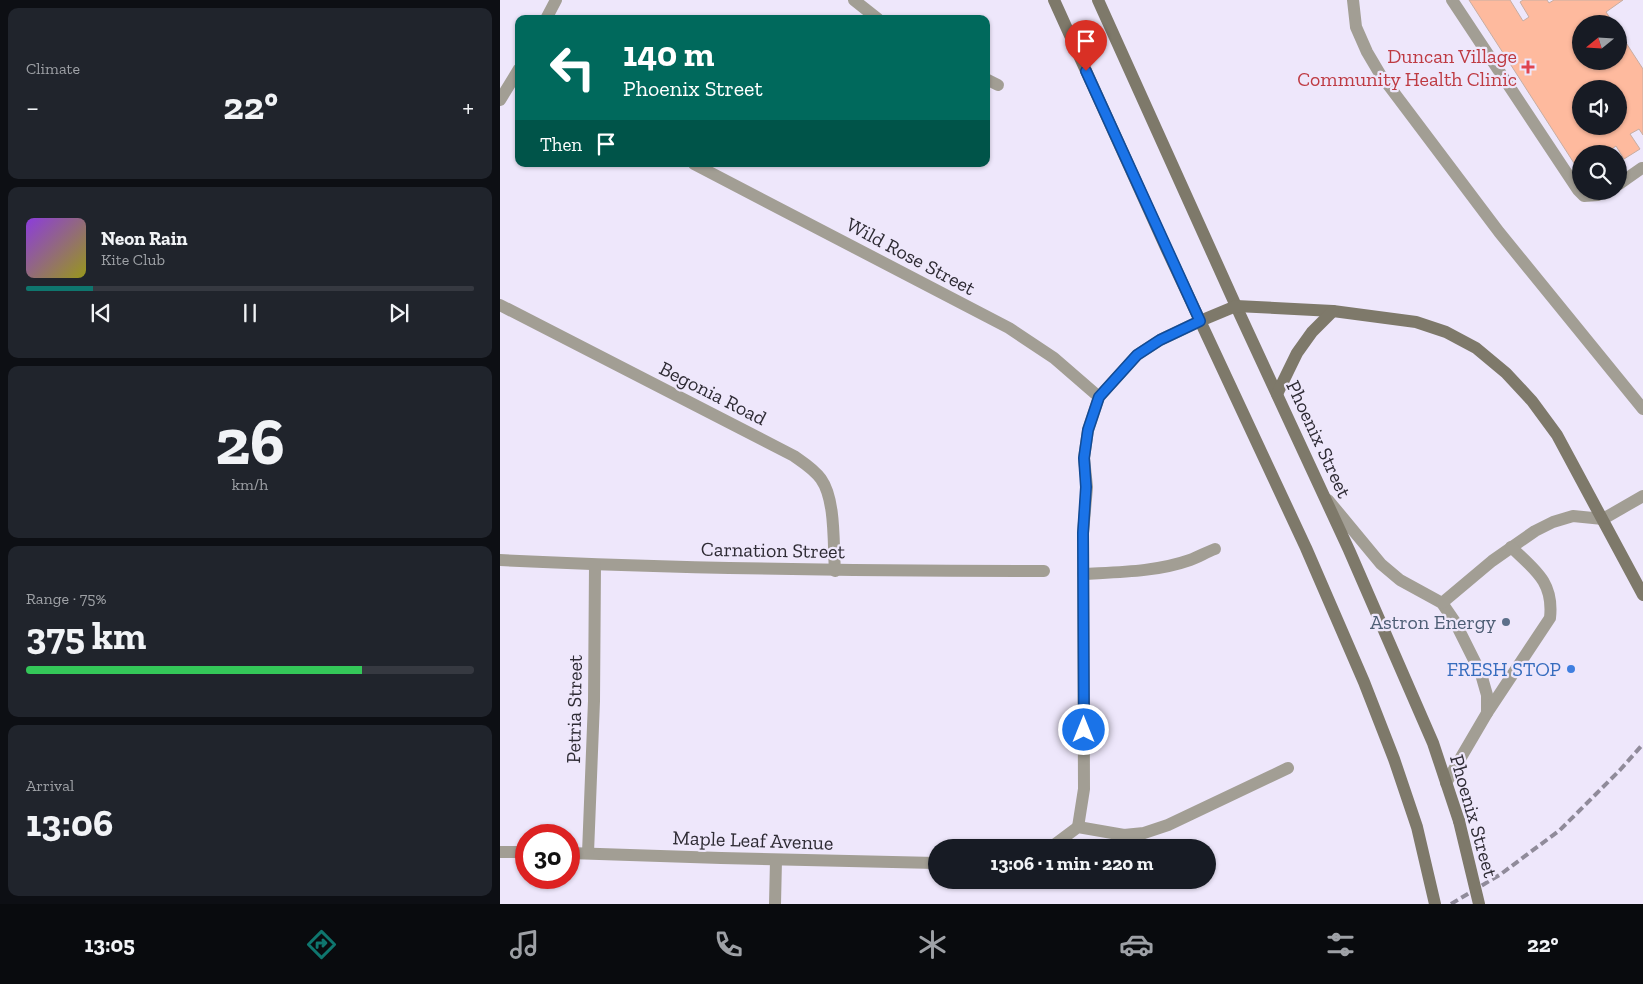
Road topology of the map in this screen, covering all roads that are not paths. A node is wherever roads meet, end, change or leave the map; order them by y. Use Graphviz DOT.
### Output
graph roads {
  1 [pos="556,0"];
  2 [pos="854,0"];
  3 [pos="1054,0"];
  4 [pos="1098,0"];
  5 [pos="1353,0"];
  6 [pos="1452,0"];
  7 [pos="548,15"];
  8 [pos="873,15"];
  9 [pos="515,76"];
  10 [pos="500,100"];
  11 [pos="700,167"];
  12 [pos="1642,168"];
  13 [pos="1627,178"];
  14 [pos="1572,181"];
  15 [pos="500,305"];
  16 [pos="1236,306"];
  17 [pos="1333,310"];
  18 [pos="1200,321"];
  19 [pos="1277,394"];
  20 [pos="1099,397"];
  21 [pos="1643,409"];
  22 [pos="1325,496"];
  23 [pos="1643,496"];
  24 [pos="1603,519"];
  25 [pos="1511,547"];
  26 [pos="1215,549"];
  27 [pos="500,560"];
  28 [pos="595,565"];
  29 [pos="835,571"];
  30 [pos="1044,571"];
  31 [pos="1083,574"];
  32 [pos="1643,594"];
  33 [pos="1442,603"];
  34 [pos="1487,713"];
  35 [pos="1288,768"];
  36 [pos="1446,782"];
  37 [pos="1078,827"];
  38 [pos="1062,839"];
  39 [pos="500,852"];
  40 [pos="515,852"];
  41 [pos="580,853"];
  42 [pos="588,853"];
  43 [pos="776,860"];
  44 [pos="928,863"];
  45 [pos="775,904"];
  46 [pos="1435,904"];
  47 [pos="1478,904"];
  1 -- 7 [label="street"];
  2 -- 8 [label="street"];
  3 -- 18 [label="main road"];
  4 -- 16 [label="main road, Phoenix Street"];
  5 -- 21 [label="street"];
  6 -- 14 [label="street"];
  9 -- 10 [label="street"];
  11 -- 20 [label="street, Wild Rose Street"];
  12 -- 13 [label="street"];
  15 -- 29 [label="street, Begonia Road"];
  16 -- 17 [label="main road"];
  16 -- 18 [label="main road"];
  16 -- 19 [label="main road, Phoenix Street"];
  17 -- 19 [label="main road"];
  17 -- 24 [label="main road"];
  18 -- 20 [label="street"];
  18 -- 46 [label="main road"];
  19 -- 22 [label="main road, Phoenix Street"];
  20 -- 31 [label="street"];
  22 -- 33 [label="street"];
  22 -- 36 [label="main road, Phoenix Street"];
  23 -- 24 [label="street"];
  24 -- 25 [label="street"];
  24 -- 32 [label="main road"];
  25 -- 33 [label="street"];
  25 -- 34 [label="street"];
  26 -- 31 [label="street"];
  27 -- 28 [label="street, Carnation Street"];
  28 -- 29 [label="street, Carnation Street"];
  28 -- 42 [label="street, Petria Street"];
  29 -- 30 [label="street, Carnation Street"];
  31 -- 37 [label="street"];
  33 -- 34 [label="street"];
  34 -- 36 [label="street"];
  35 -- 37 [label="street"];
  36 -- 47 [label="main road, Phoenix Street, bridge"];
  37 -- 38 [label="street"];
  39 -- 40 [label="street"];
  41 -- 42 [label="street, Maple Leaf Avenue"];
  42 -- 43 [label="street, Maple Leaf Avenue"];
  43 -- 44 [label="street, Maple Leaf Avenue"];
  43 -- 45 [label="street"];
}
